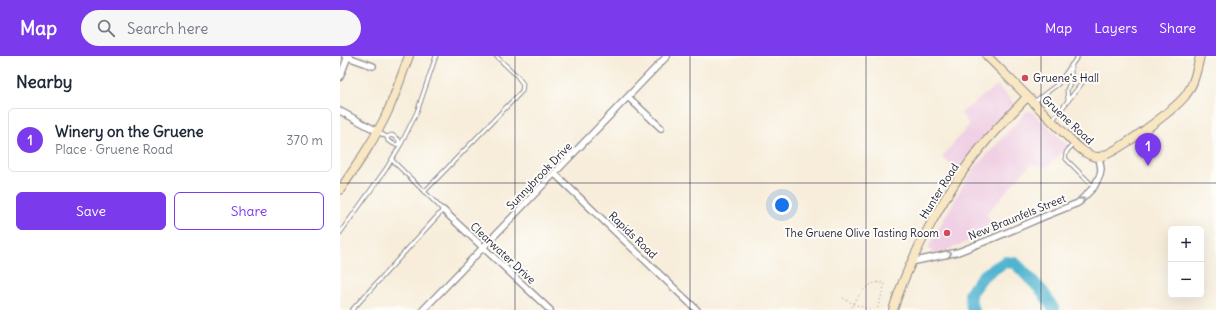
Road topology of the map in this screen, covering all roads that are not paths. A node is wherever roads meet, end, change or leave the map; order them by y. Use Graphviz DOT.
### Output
graph roads {
  1 [pos="347,56"];
  2 [pos="409,56"];
  3 [pos="436,56"];
  4 [pos="496,56"];
  5 [pos="667,56"];
  6 [pos="987,56"];
  7 [pos="1078,56"];
  8 [pos="1200,56"];
  9 [pos="1072,65"];
  10 [pos="373,66"];
  11 [pos="340,77"];
  12 [pos="1086,78"];
  13 [pos="628,97"];
  14 [pos="1030,100"];
  15 [pos="1068,100"];
  16 [pos="340,111"];
  17 [pos="1052,121"];
  18 [pos="661,128"];
  19 [pos="377,131"];
  20 [pos="386,137"];
  21 [pos="400,144"];
  22 [pos="1074,144"];
  23 [pos="1099,157"];
  24 [pos="392,160"];
  25 [pos="555,174"];
  26 [pos="1094,187"];
  27 [pos="340,190"];
  28 [pos="424,192"];
  29 [pos="443,210"];
  30 [pos="340,233"];
  31 [pos="484,248"];
  32 [pos="911,262"];
  33 [pos="352,310"];
  34 [pos="423,310"];
  35 [pos="550,310"];
  36 [pos="697,310"];
  37 [pos="893,310"];
  1 -- 10 [label="street"];
  1 -- 11 [label="street"];
  2 -- 19 [label="street"];
  3 -- 21 [label="lane"];
  4 -- 28 [label="lane"];
  5 -- 13 [label="street, Sunnybrook Drive"];
  6 -- 14 [label="street, Gruene Road"];
  7 -- 9 [label="lane"];
  8 -- 23 [label="street, Gruene Road"];
  9 -- 14 [label="lane"];
  9 -- 15 [label="lane"];
  12 -- 15 [label="lane"];
  13 -- 18 [label="street"];
  13 -- 25 [label="street, Sunnybrook Drive"];
  14 -- 17 [label="street, Gruene Road"];
  14 -- 32 [label="street, Hunter Road"];
  15 -- 17 [label="lane"];
  16 -- 19 [label="street"];
  17 -- 22 [label="street, Gruene Road"];
  19 -- 20 [label="lane"];
  19 -- 27 [label="street"];
  20 -- 21 [label="lane"];
  20 -- 21 [label="lane"];
  21 -- 24 [label="lane"];
  22 -- 23 [label="street, Gruene Road"];
  22 -- 26 [label="lane"];
  23 -- 26 [label="street, New Braunfels Street"];
  24 -- 28 [label="lane"];
  24 -- 30 [label="lane"];
  25 -- 31 [label="street, Sunnybrook Drive"];
  25 -- 36 [label="street, Rapids Road"];
  32 -- 26 [label="street, New Braunfels Street, one-way"];
  28 -- 29 [label="lane"];
  29 -- 31 [label="street, Clearwater Drive"];
  29 -- 33 [label="lane"];
  31 -- 34 [label="street, Sunnybrook Drive"];
  31 -- 35 [label="street, Clearwater Drive"];
  32 -- 37 [label="street, Hunter Road"];
}
